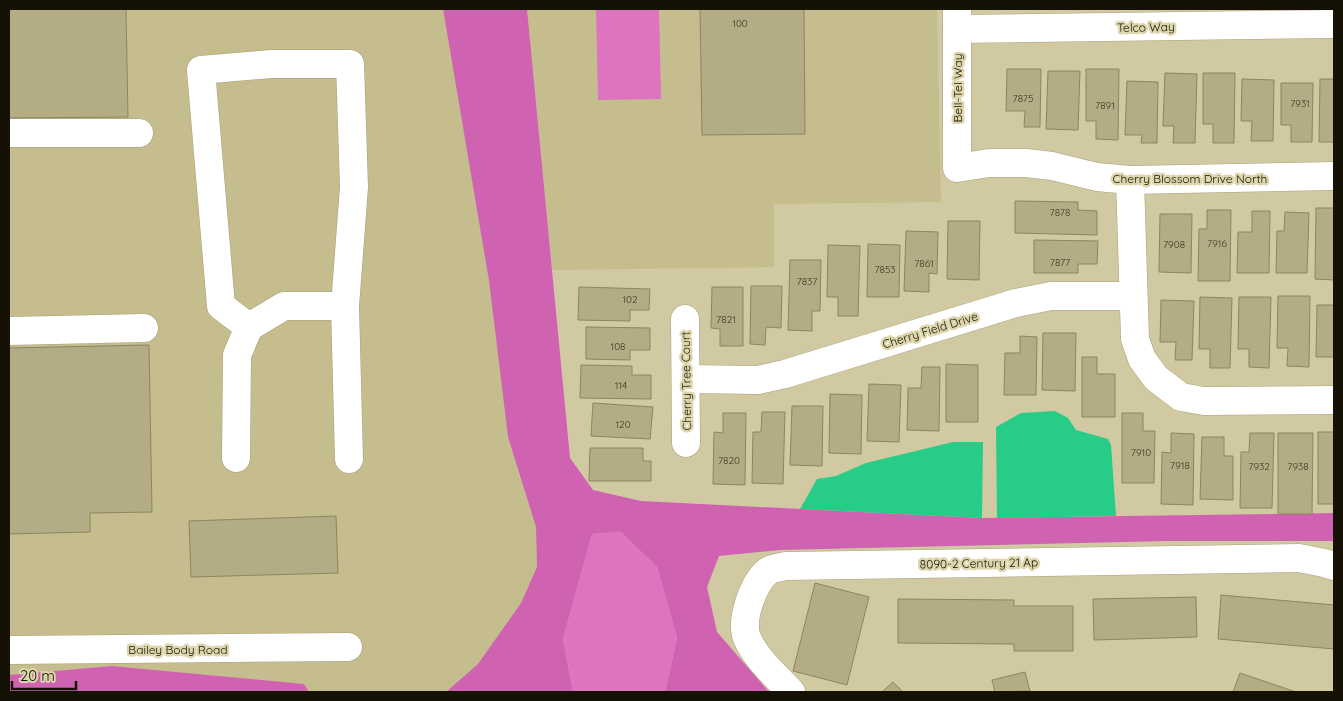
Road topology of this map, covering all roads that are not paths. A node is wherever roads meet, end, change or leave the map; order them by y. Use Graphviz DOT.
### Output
graph roads {
  1 [pos="957,19"];
  2 [pos="1334,24"];
  3 [pos="139,132"];
  4 [pos="9,133"];
  5 [pos="957,168"];
  6 [pos="1334,176"];
  7 [pos="1130,180"];
  8 [pos="1133,296"];
  9 [pos="345,306"];
  10 [pos="685,319"];
  11 [pos="249,327"];
  12 [pos="144,328"];
  13 [pos="9,332"];
  14 [pos="686,379"];
  15 [pos="1334,400"];
  16 [pos="686,443"];
  17 [pos="236,458"];
  18 [pos="349,459"];
  19 [pos="1334,566"];
  20 [pos="348,647"];
  21 [pos="9,650"];
  22 [pos="791,692"];
  1 -- 2 [label="street, Telco Way"];
  1 -- 5 [label="street, Bell-Tel Way"];
  3 -- 4 [label="street"];
  5 -- 7 [label="street, Cherry Blossom Drive North"];
  6 -- 7 [label="street, Cherry Blossom Drive North"];
  7 -- 8 [label="street"];
  8 -- 14 [label="street, Cherry Field Drive"];
  8 -- 15 [label="street"];
  9 -- 11 [label="street"];
  9 -- 11 [label="street"];
  9 -- 18 [label="street"];
  10 -- 14 [label="street, Cherry Tree Court"];
  11 -- 17 [label="street"];
  12 -- 13 [label="street"];
  14 -- 16 [label="street, Cherry Tree Court"];
  19 -- 22 [label="street, 8090-2 Century 21 Ap"];
  20 -- 21 [label="street, Bailey Body Road"];
}
